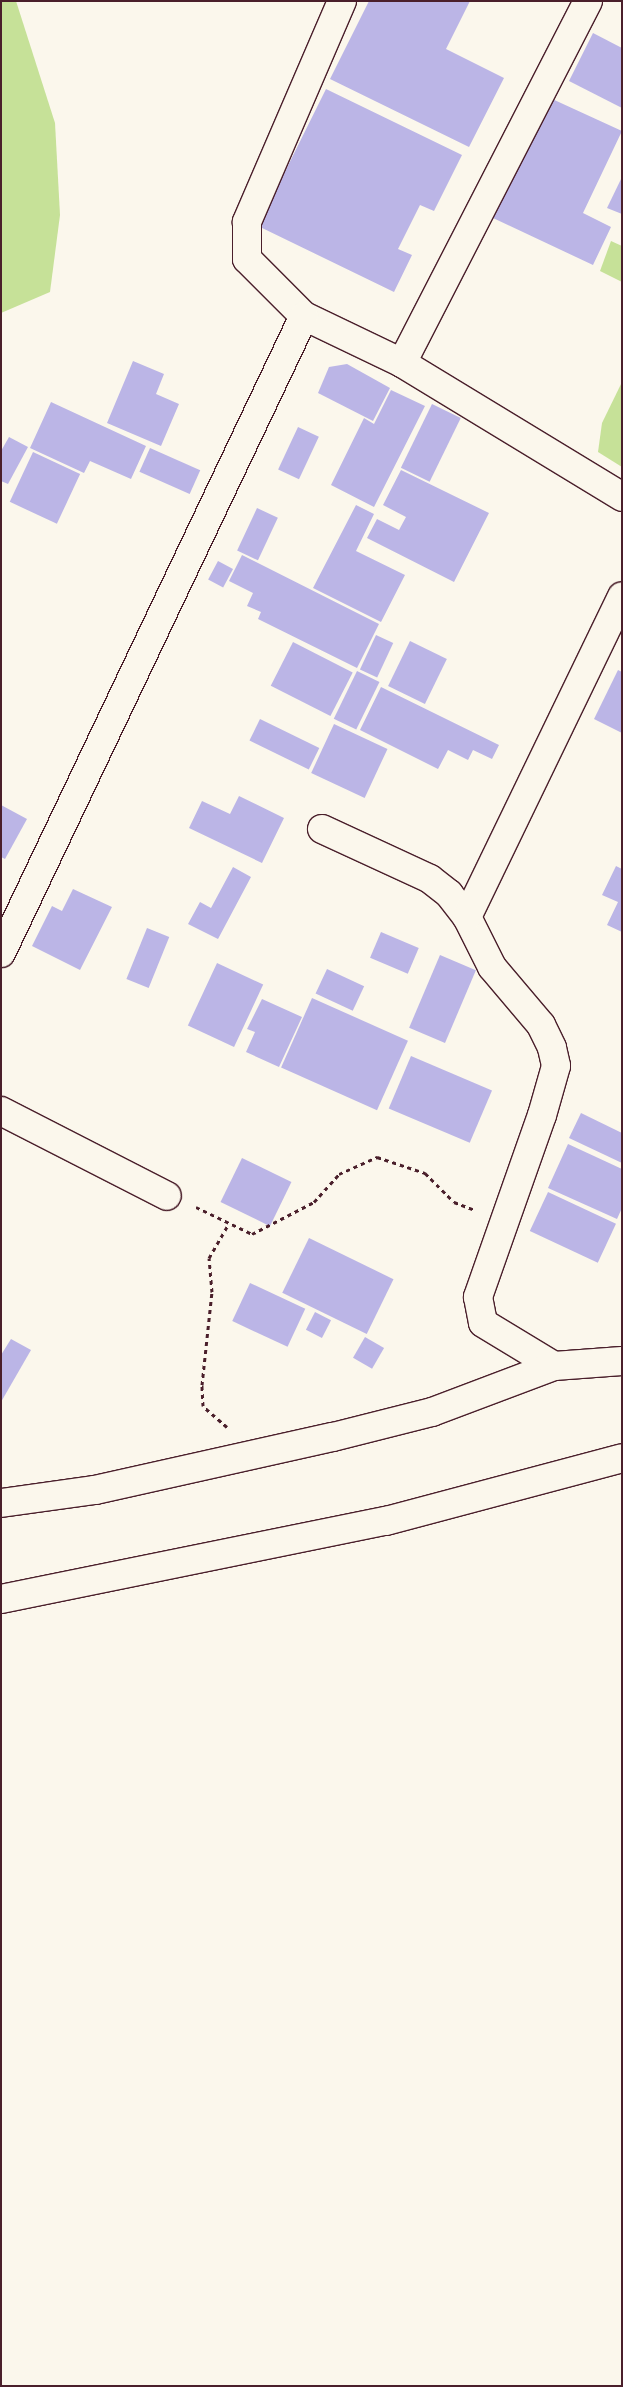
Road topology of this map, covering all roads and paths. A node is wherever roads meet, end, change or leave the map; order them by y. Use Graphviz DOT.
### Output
graph roads {
  1 [pos="342,1"];
  2 [pos="588,1"];
  3 [pos="304,316"];
  4 [pos="402,363"];
  5 [pos="622,497"];
  6 [pos="622,596"];
  7 [pos="322,829"];
  8 [pos="467,917"];
  9 [pos="1,953"];
  10 [pos="1,1111"];
  11 [pos="167,1196"];
  12 [pos="501,1220"];
  13 [pos="228,1226"];
  14 [pos="622,1361"];
  15 [pos="554,1366"];
  16 [pos="236,1458"];
  17 [pos="622,1458"];
  18 [pos="1,1503"];
  19 [pos="1,1599"];
  1 -- 3 [label="street"];
  2 -- 4 [label="street"];
  3 -- 4 [label="street"];
  3 -- 9 [label="street"];
  4 -- 5 [label="street"];
  6 -- 8 [label="street"];
  7 -- 8 [label="street"];
  8 -- 12 [label="street"];
  10 -- 11 [label="street"];
  11 -- 13 [label="path"];
  12 -- 13 [label="path"];
  12 -- 15 [label="street"];
  13 -- 16 [label="path"];
  14 -- 15 [label="street"];
  15 -- 16 [label="street"];
  16 -- 18 [label="street"];
  17 -- 19 [label="street"];
}
